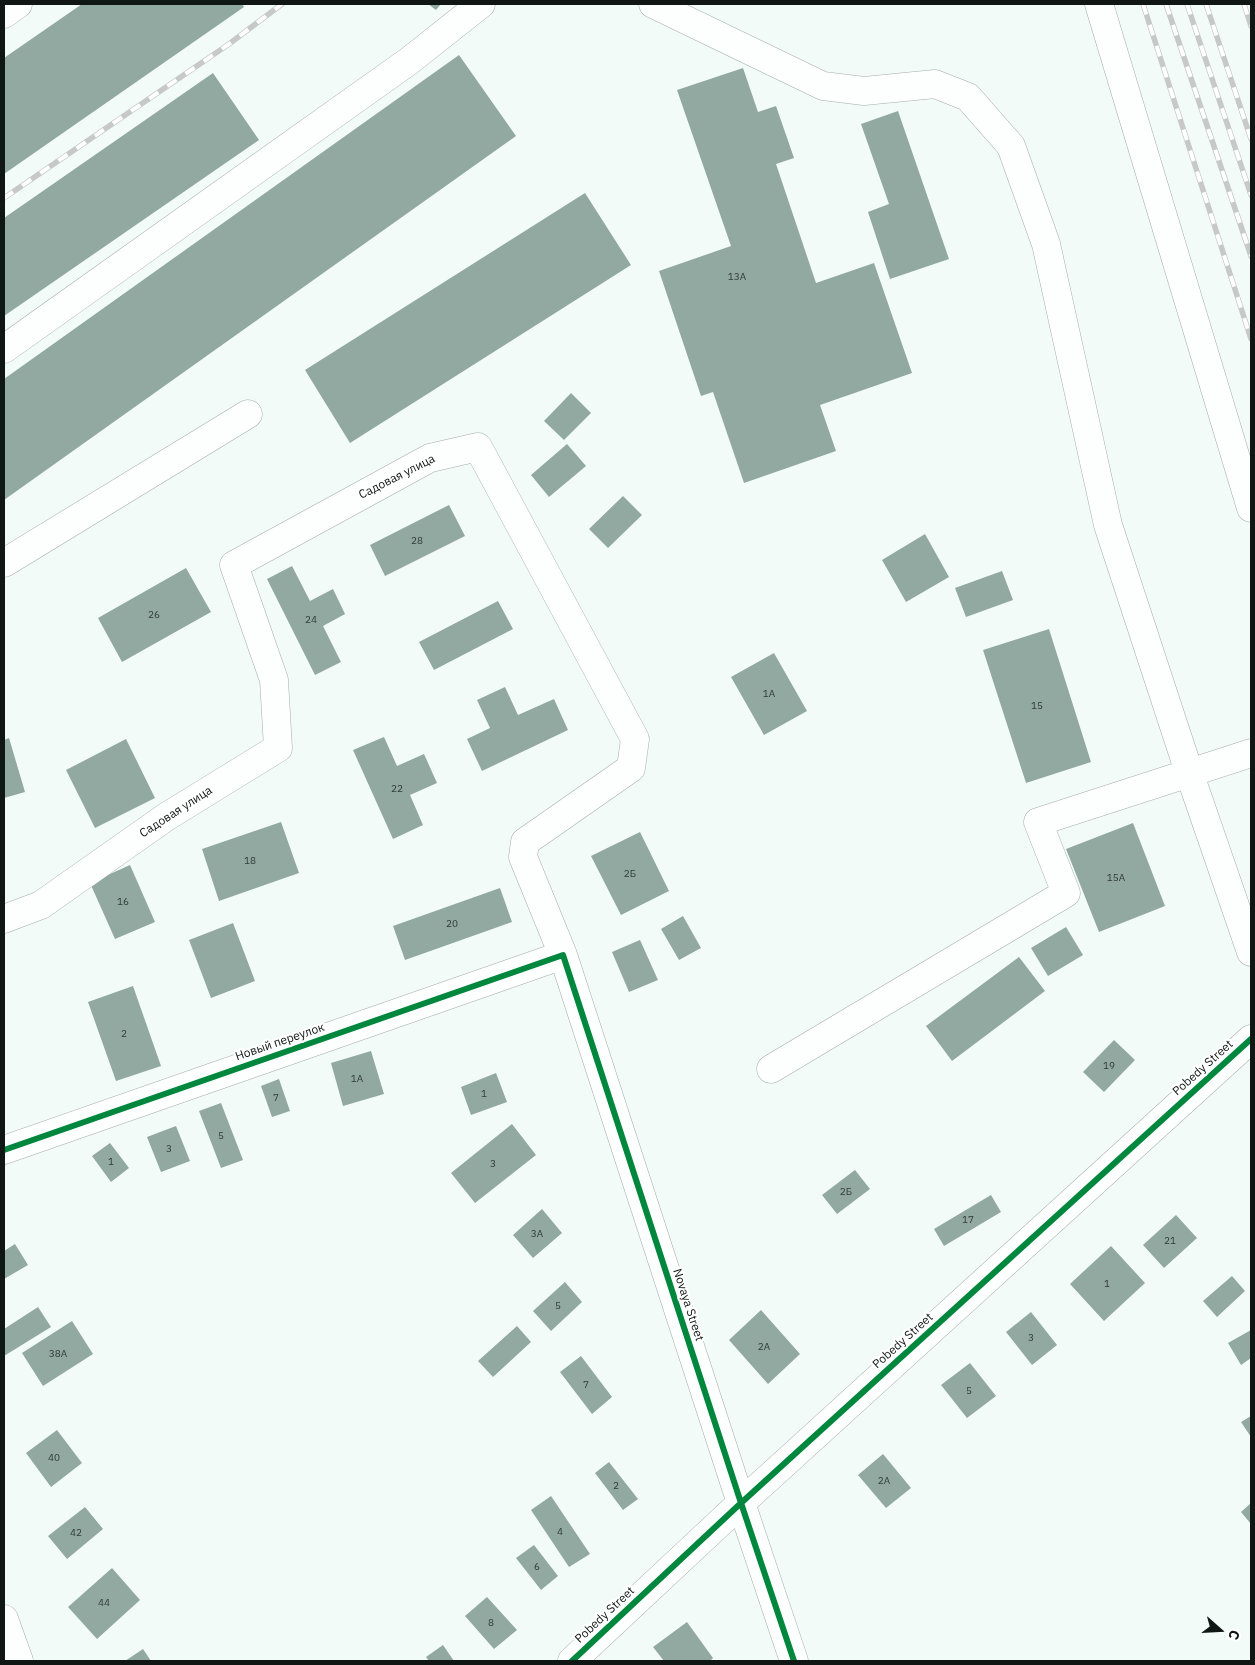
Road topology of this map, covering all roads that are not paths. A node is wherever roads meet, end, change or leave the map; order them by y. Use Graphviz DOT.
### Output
graph roads {
  1 [pos="18,4"];
  2 [pos="481,4"];
  3 [pos="653,4"];
  4 [pos="1099,4"];
  5 [pos="4,14"];
  6 [pos="4,349"];
  7 [pos="248,414"];
  8 [pos="1251,508"];
  9 [pos="4,563"];
  10 [pos="1251,753"];
  11 [pos="1189,772"];
  12 [pos="4,919"];
  13 [pos="1251,952"];
  14 [pos="563,955"];
  15 [pos="1248,1048"];
  16 [pos="771,1069"];
  17 [pos="4,1150"];
  18 [pos="741,1503"];
  19 [pos="4,1619"];
  20 [pos="19,1661"];
  21 [pos="572,1661"];
  22 [pos="794,1661"];
  1 -- 5 [label="street"];
  2 -- 6 [label="street"];
  3 -- 11 [label="street"];
  4 -- 8 [label="street"];
  7 -- 9 [label="street"];
  10 -- 11 [label="street"];
  11 -- 13 [label="street"];
  11 -- 16 [label="street"];
  12 -- 14 [label="street, Садовая улица"];
  14 -- 17 [label="street, Новый переулок"];
  14 -- 18 [label="street, Novaya Street"];
  15 -- 18 [label="street, Pobedy Street"];
  18 -- 21 [label="street, Pobedy Street"];
  18 -- 22 [label="street, Novaya Street"];
  19 -- 20 [label="street"];
}
